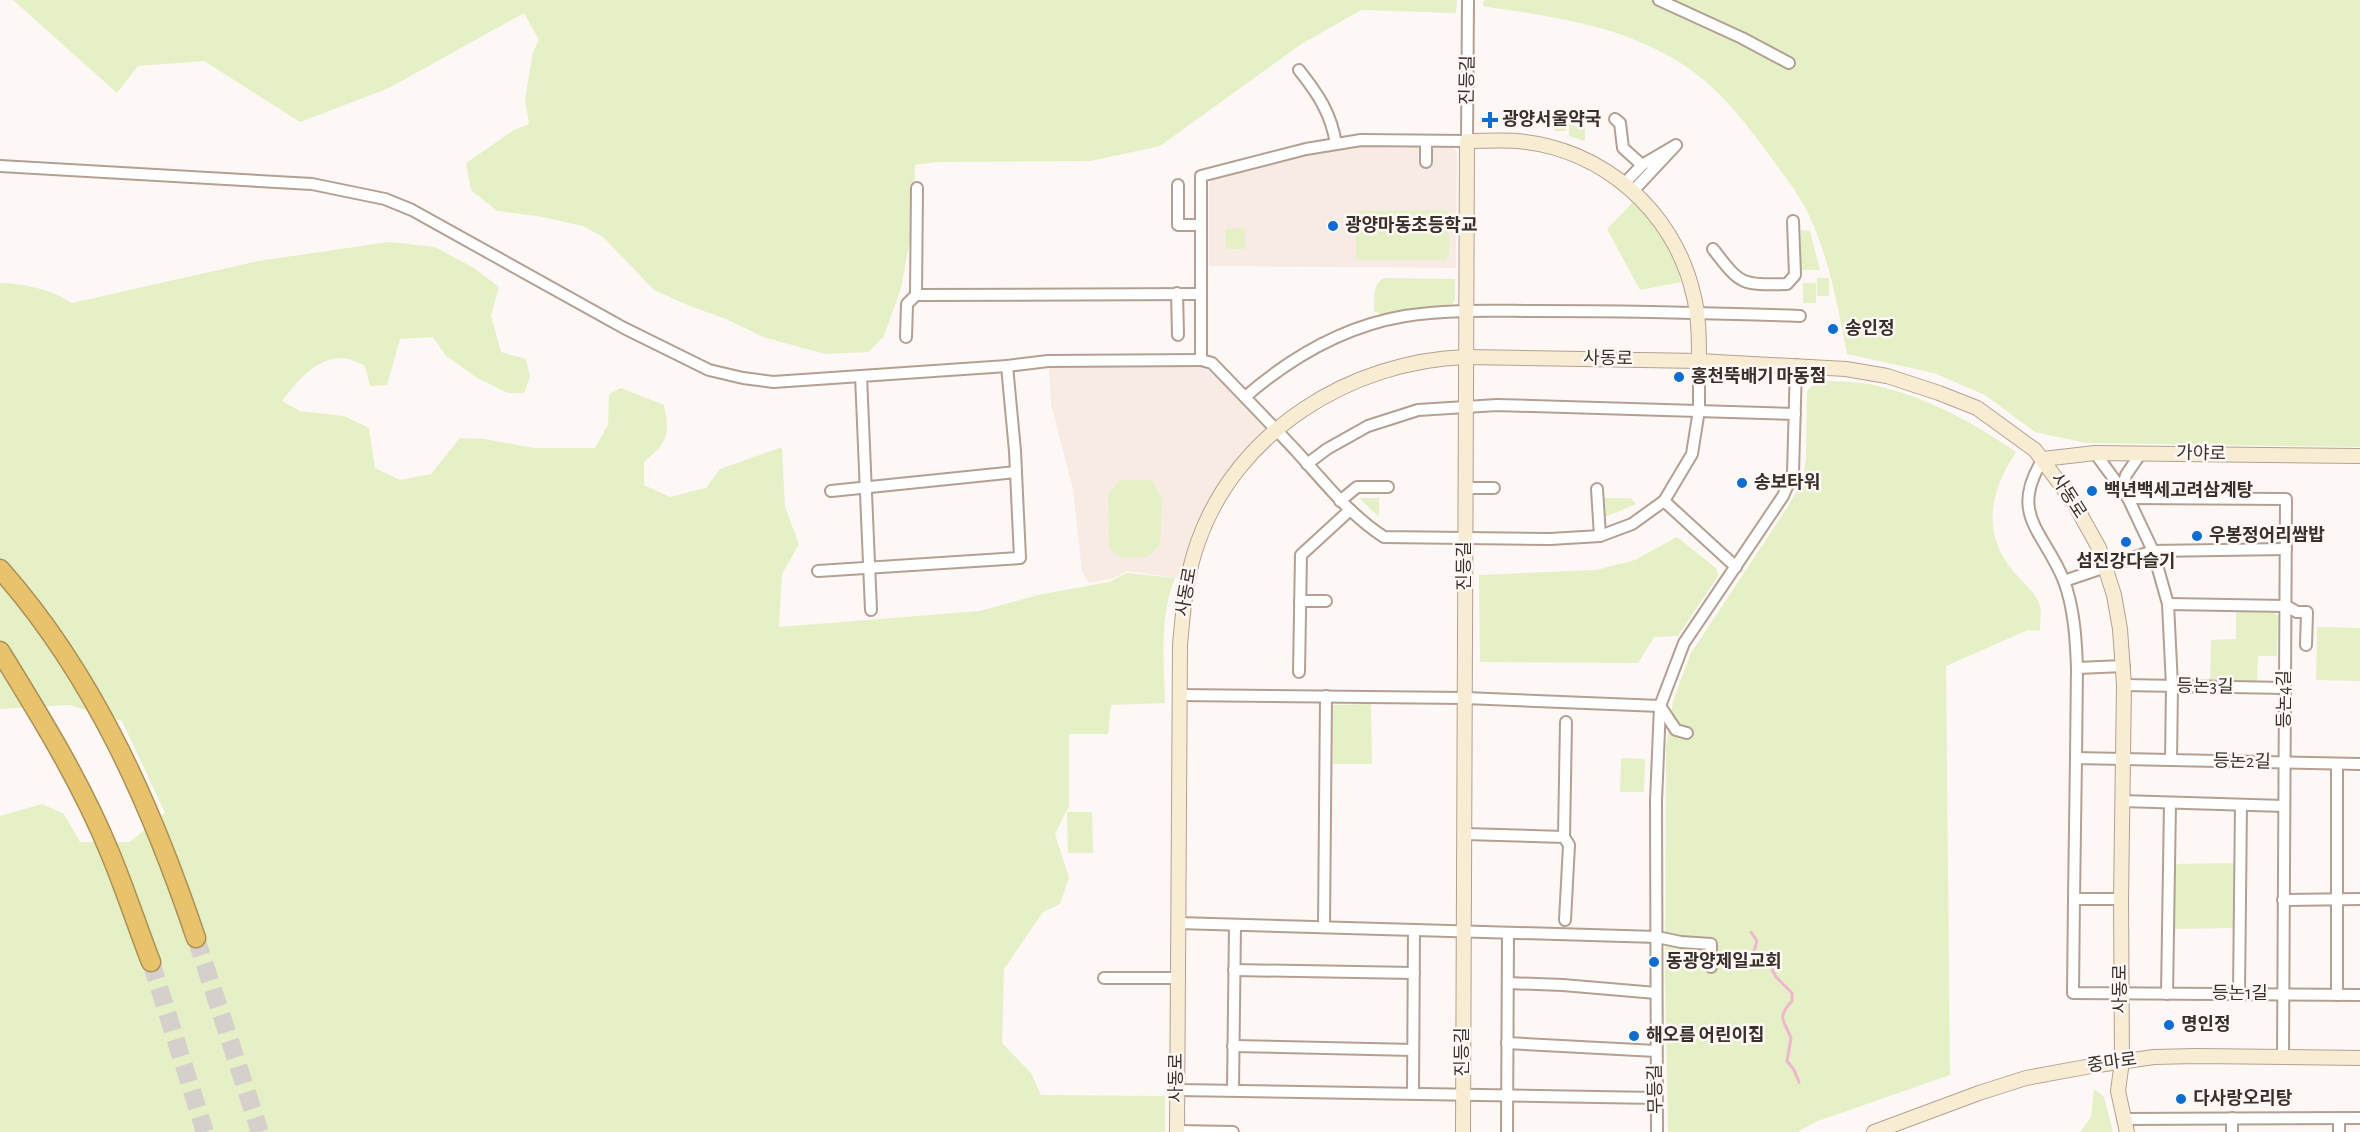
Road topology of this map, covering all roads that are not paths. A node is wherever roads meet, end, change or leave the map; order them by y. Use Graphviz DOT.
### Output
graph roads {
  1 [pos="1468,0"];
  2 [pos="1659,0"];
  3 [pos="1789,63"];
  4 [pos="1299,70"];
  5 [pos="1614,119"];
  6 [pos="1426,141"];
  7 [pos="1467,141"];
  8 [pos="1336,144"];
  9 [pos="1426,162"];
  10 [pos="1642,165"];
  11 [pos="0,166"];
  12 [pos="1178,185"];
  13 [pos="917,188"];
  14 [pos="1629,188"];
  15 [pos="1793,221"];
  16 [pos="1200,225"];
  17 [pos="1713,249"];
  18 [pos="1177,293"];
  19 [pos="1200,294"];
  20 [pos="916,295"];
  21 [pos="1466,311"];
  22 [pos="1697,313"];
  23 [pos="1800,316"];
  24 [pos="1178,335"];
  25 [pos="906,337"];
  26 [pos="1466,357"];
  27 [pos="1201,360"];
  28 [pos="1699,361"];
  29 [pos="1796,365"];
  30 [pos="1007,366"];
  31 [pos="861,376"];
  32 [pos="1245,397"];
  33 [pos="1466,406"];
  34 [pos="1699,410"];
  35 [pos="1795,414"];
  36 [pos="1275,429"];
  37 [pos="2095,453"];
  38 [pos="2141,453"];
  39 [pos="2360,456"];
  40 [pos="2043,459"];
  41 [pos="1307,464"];
  42 [pos="1016,472"];
  43 [pos="865,487"];
  44 [pos="1388,487"];
  45 [pos="1466,488"];
  46 [pos="1494,488"];
  47 [pos="1597,489"];
  48 [pos="831,491"];
  49 [pos="2125,493"];
  50 [pos="1340,501"];
  51 [pos="1664,501"];
  52 [pos="1350,510"];
  53 [pos="1600,536"];
  54 [pos="1465,539"];
  55 [pos="2286,549"];
  56 [pos="2153,551"];
  57 [pos="1736,567"];
  58 [pos="868,568"];
  59 [pos="2106,568"];
  60 [pos="0,569"];
  61 [pos="818,571"];
  62 [pos="2064,581"];
  63 [pos="1300,601"];
  64 [pos="1326,601"];
  65 [pos="2168,604"];
  66 [pos="2286,606"];
  67 [pos="871,610"];
  68 [pos="2306,645"];
  69 [pos="0,651"];
  70 [pos="2124,666"];
  71 [pos="2077,668"];
  72 [pos="1299,672"];
  73 [pos="2124,685"];
  74 [pos="2172,686"];
  75 [pos="2285,688"];
  76 [pos="1179,695"];
  77 [pos="1326,696"];
  78 [pos="1465,698"];
  79 [pos="1660,706"];
  80 [pos="1566,722"];
  81 [pos="1687,734"];
  82 [pos="2076,758"];
  83 [pos="2124,759"];
  84 [pos="2171,760"];
  85 [pos="2284,763"];
  86 [pos="2337,764"];
  87 [pos="2360,764"];
  88 [pos="2122,801"];
  89 [pos="2170,803"];
  90 [pos="2241,806"];
  91 [pos="2284,806"];
  92 [pos="1464,834"];
  93 [pos="1564,837"];
  94 [pos="2074,899"];
  95 [pos="2121,899"];
  96 [pos="2338,899"];
  97 [pos="2360,899"];
  98 [pos="2283,900"];
  99 [pos="1565,920"];
  100 [pos="1178,923"];
  101 [pos="1234,925"];
  102 [pos="1324,927"];
  103 [pos="1414,930"];
  104 [pos="1464,932"];
  105 [pos="1508,933"];
  106 [pos="1657,937"];
  107 [pos="196,938"];
  108 [pos="151,962"];
  109 [pos="1711,967"];
  110 [pos="1234,970"];
  111 [pos="1414,973"];
  112 [pos="1104,978"];
  113 [pos="1178,978"];
  114 [pos="1508,983"];
  115 [pos="1656,993"];
  116 [pos="2120,994"];
  117 [pos="2167,994"];
  118 [pos="2239,994"];
  119 [pos="2283,994"];
  120 [pos="2337,994"];
  121 [pos="2360,995"];
  122 [pos="1507,1043"];
  123 [pos="1233,1046"];
  124 [pos="1413,1050"];
  125 [pos="1656,1051"];
  126 [pos="2283,1057"];
  127 [pos="2360,1058"];
  128 [pos="2122,1061"];
  129 [pos="1178,1090"];
  130 [pos="1233,1090"];
  131 [pos="1413,1092"];
  132 [pos="1463,1093"];
  133 [pos="1507,1094"];
  134 [pos="1656,1098"];
  135 [pos="2232,1118"];
  136 [pos="2339,1118"];
  137 [pos="2360,1118"];
  138 [pos="2125,1125"];
  139 [pos="1177,1132"];
  140 [pos="1225,1132"];
  141 [pos="1233,1132"];
  142 [pos="1463,1132"];
  143 [pos="1507,1132"];
  144 [pos="1657,1132"];
  145 [pos="1668,1132"];
  146 [pos="1874,1132"];
  147 [pos="2232,1132"];
  148 [pos="2339,1132"];
  1 -- 7 [label="street, 진등길"];
  2 -- 3 [label="street"];
  4 -- 8 [label="street"];
  5 -- 10 [label="street"];
  6 -- 7 [label="street"];
  6 -- 8 [label="street"];
  6 -- 9 [label="street"];
  7 -- 14 [label="street"];
  7 -- 21 [label="street, 진등길"];
  8 -- 16 [label="street"];
  10 -- 14 [label="street"];
  10 -- 14 [label="street"];
  11 -- 31 [label="street"];
  12 -- 16 [label="street"];
  13 -- 20 [label="street"];
  14 -- 22 [label="street"];
  15 -- 17 [label="street"];
  16 -- 19 [label="street"];
  18 -- 19 [label="street"];
  18 -- 20 [label="street"];
  18 -- 24 [label="street"];
  19 -- 27 [label="street"];
  20 -- 25 [label="street"];
  21 -- 22 [label="street"];
  21 -- 26 [label="street, 진등길"];
  21 -- 32 [label="street"];
  22 -- 23 [label="street"];
  22 -- 28 [label="street"];
  26 -- 28 [label="street, 사동로"];
  26 -- 33 [label="street, 진등길"];
  26 -- 36 [label="street, 사동로"];
  27 -- 30 [label="street"];
  27 -- 32 [label="street"];
  28 -- 29 [label="street, 사동로"];
  28 -- 34 [label="street"];
  29 -- 35 [label="street, 무등길"];
  29 -- 40 [label="street, 사동로"];
  30 -- 31 [label="street"];
  30 -- 42 [label="street"];
  31 -- 43 [label="street"];
  32 -- 36 [label="street"];
  33 -- 34 [label="street"];
  33 -- 41 [label="street"];
  33 -- 45 [label="street, 진등길"];
  34 -- 35 [label="street"];
  34 -- 51 [label="street"];
  35 -- 57 [label="street, 무등길"];
  36 -- 41 [label="street"];
  36 -- 76 [label="street, 사동로"];
  37 -- 38 [label="street, 가야로"];
  37 -- 40 [label="street, 가야로"];
  37 -- 49 [label="street"];
  38 -- 39 [label="street, 가야로"];
  38 -- 49 [label="street"];
  40 -- 59 [label="street, 사동로"];
  40 -- 62 [label="street"];
  41 -- 50 [label="street"];
  42 -- 43 [label="street"];
  42 -- 58 [label="street"];
  43 -- 48 [label="street"];
  43 -- 58 [label="street"];
  44 -- 50 [label="street"];
  45 -- 46 [label="street"];
  45 -- 54 [label="street, 진등길"];
  47 -- 53 [label="street"];
  49 -- 55 [label="street, 등논4길"];
  49 -- 56 [label="street"];
  50 -- 52 [label="street"];
  51 -- 53 [label="street"];
  51 -- 57 [label="street"];
  52 -- 54 [label="street"];
  52 -- 63 [label="street"];
  53 -- 54 [label="street"];
  54 -- 78 [label="street, 진등길"];
  55 -- 56 [label="street"];
  55 -- 66 [label="street, 등논4길"];
  56 -- 59 [label="street"];
  56 -- 65 [label="street"];
  57 -- 79 [label="street, 무등길"];
  58 -- 61 [label="street"];
  58 -- 67 [label="street"];
  59 -- 62 [label="street"];
  59 -- 70 [label="street, 사동로"];
  60 -- 107 [label="highway"];
  62 -- 71 [label="street"];
  63 -- 64 [label="street"];
  63 -- 72 [label="street"];
  65 -- 66 [label="street"];
  65 -- 74 [label="street"];
  66 -- 68 [label="street"];
  66 -- 75 [label="street, 등논4길"];
  69 -- 108 [label="highway"];
  70 -- 71 [label="street"];
  70 -- 73 [label="street, 사동로"];
  71 -- 82 [label="street"];
  73 -- 74 [label="street, 등논3길"];
  73 -- 83 [label="street, 사동로"];
  74 -- 75 [label="street, 등논3길"];
  74 -- 84 [label="street"];
  75 -- 85 [label="street, 등논4길"];
  76 -- 77 [label="street"];
  76 -- 100 [label="street, 사동로"];
  77 -- 78 [label="street"];
  77 -- 102 [label="street"];
  78 -- 79 [label="street"];
  78 -- 92 [label="street, 진등길"];
  79 -- 81 [label="street"];
  79 -- 106 [label="street, 무등길"];
  80 -- 93 [label="street"];
  82 -- 83 [label="street, 등논2길"];
  82 -- 94 [label="street"];
  83 -- 84 [label="street, 등논2길"];
  83 -- 88 [label="street, 사동로"];
  84 -- 85 [label="street, 등논2길"];
  85 -- 86 [label="street, 등논2길"];
  85 -- 91 [label="street, 등논4길"];
  86 -- 87 [label="street, 등논2길"];
  86 -- 96 [label="street"];
  88 -- 89 [label="street"];
  88 -- 95 [label="street, 사동로"];
  89 -- 90 [label="street"];
  89 -- 117 [label="street"];
  90 -- 91 [label="street"];
  90 -- 118 [label="street"];
  91 -- 98 [label="street, 등논4길"];
  92 -- 93 [label="street"];
  92 -- 104 [label="street, 진등길"];
  93 -- 99 [label="street"];
  94 -- 95 [label="street"];
  94 -- 116 [label="street, 등논1길"];
  95 -- 116 [label="street, 사동로"];
  96 -- 97 [label="street"];
  96 -- 98 [label="street"];
  96 -- 120 [label="street"];
  98 -- 119 [label="street, 등논4길"];
  100 -- 101 [label="street"];
  100 -- 113 [label="street, 사동로"];
  101 -- 102 [label="street"];
  101 -- 110 [label="street"];
  102 -- 103 [label="street"];
  103 -- 104 [label="street"];
  103 -- 111 [label="street"];
  104 -- 105 [label="street"];
  104 -- 132 [label="street, 진등길"];
  105 -- 106 [label="street"];
  105 -- 114 [label="street"];
  106 -- 109 [label="street"];
  106 -- 115 [label="street, 무등길"];
  110 -- 111 [label="street"];
  110 -- 123 [label="street"];
  111 -- 124 [label="street"];
  112 -- 113 [label="street"];
  113 -- 129 [label="street, 사동로"];
  114 -- 115 [label="street"];
  114 -- 122 [label="street"];
  115 -- 125 [label="street, 무등길"];
  116 -- 117 [label="street, 등논1길"];
  116 -- 128 [label="street, 사동로"];
  117 -- 118 [label="street, 등논1길"];
  118 -- 119 [label="street, 등논1길"];
  119 -- 120 [label="street, 등논1길"];
  119 -- 126 [label="street, 등논4길"];
  120 -- 121 [label="street, 등논1길"];
  122 -- 125 [label="street"];
  122 -- 133 [label="street"];
  123 -- 124 [label="street"];
  123 -- 130 [label="street"];
  124 -- 131 [label="street"];
  125 -- 134 [label="street, 무등길"];
  126 -- 127 [label="street, 중마로"];
  126 -- 128 [label="street, 중마로"];
  128 -- 138 [label="street, 사동로"];
  128 -- 146 [label="street, 중마로"];
  129 -- 130 [label="street"];
  129 -- 139 [label="street, 사동로"];
  130 -- 131 [label="street"];
  131 -- 132 [label="street"];
  132 -- 133 [label="street"];
  132 -- 142 [label="street, 진등길"];
  133 -- 134 [label="street"];
  133 -- 143 [label="street"];
  134 -- 144 [label="street, 무등길"];
  135 -- 136 [label="street"];
  135 -- 138 [label="street"];
  135 -- 147 [label="street"];
  136 -- 137 [label="street"];
  136 -- 148 [label="street"];
  139 -- 140 [label="street"];
  140 -- 141 [label="street"];
  144 -- 145 [label="street"];
}
